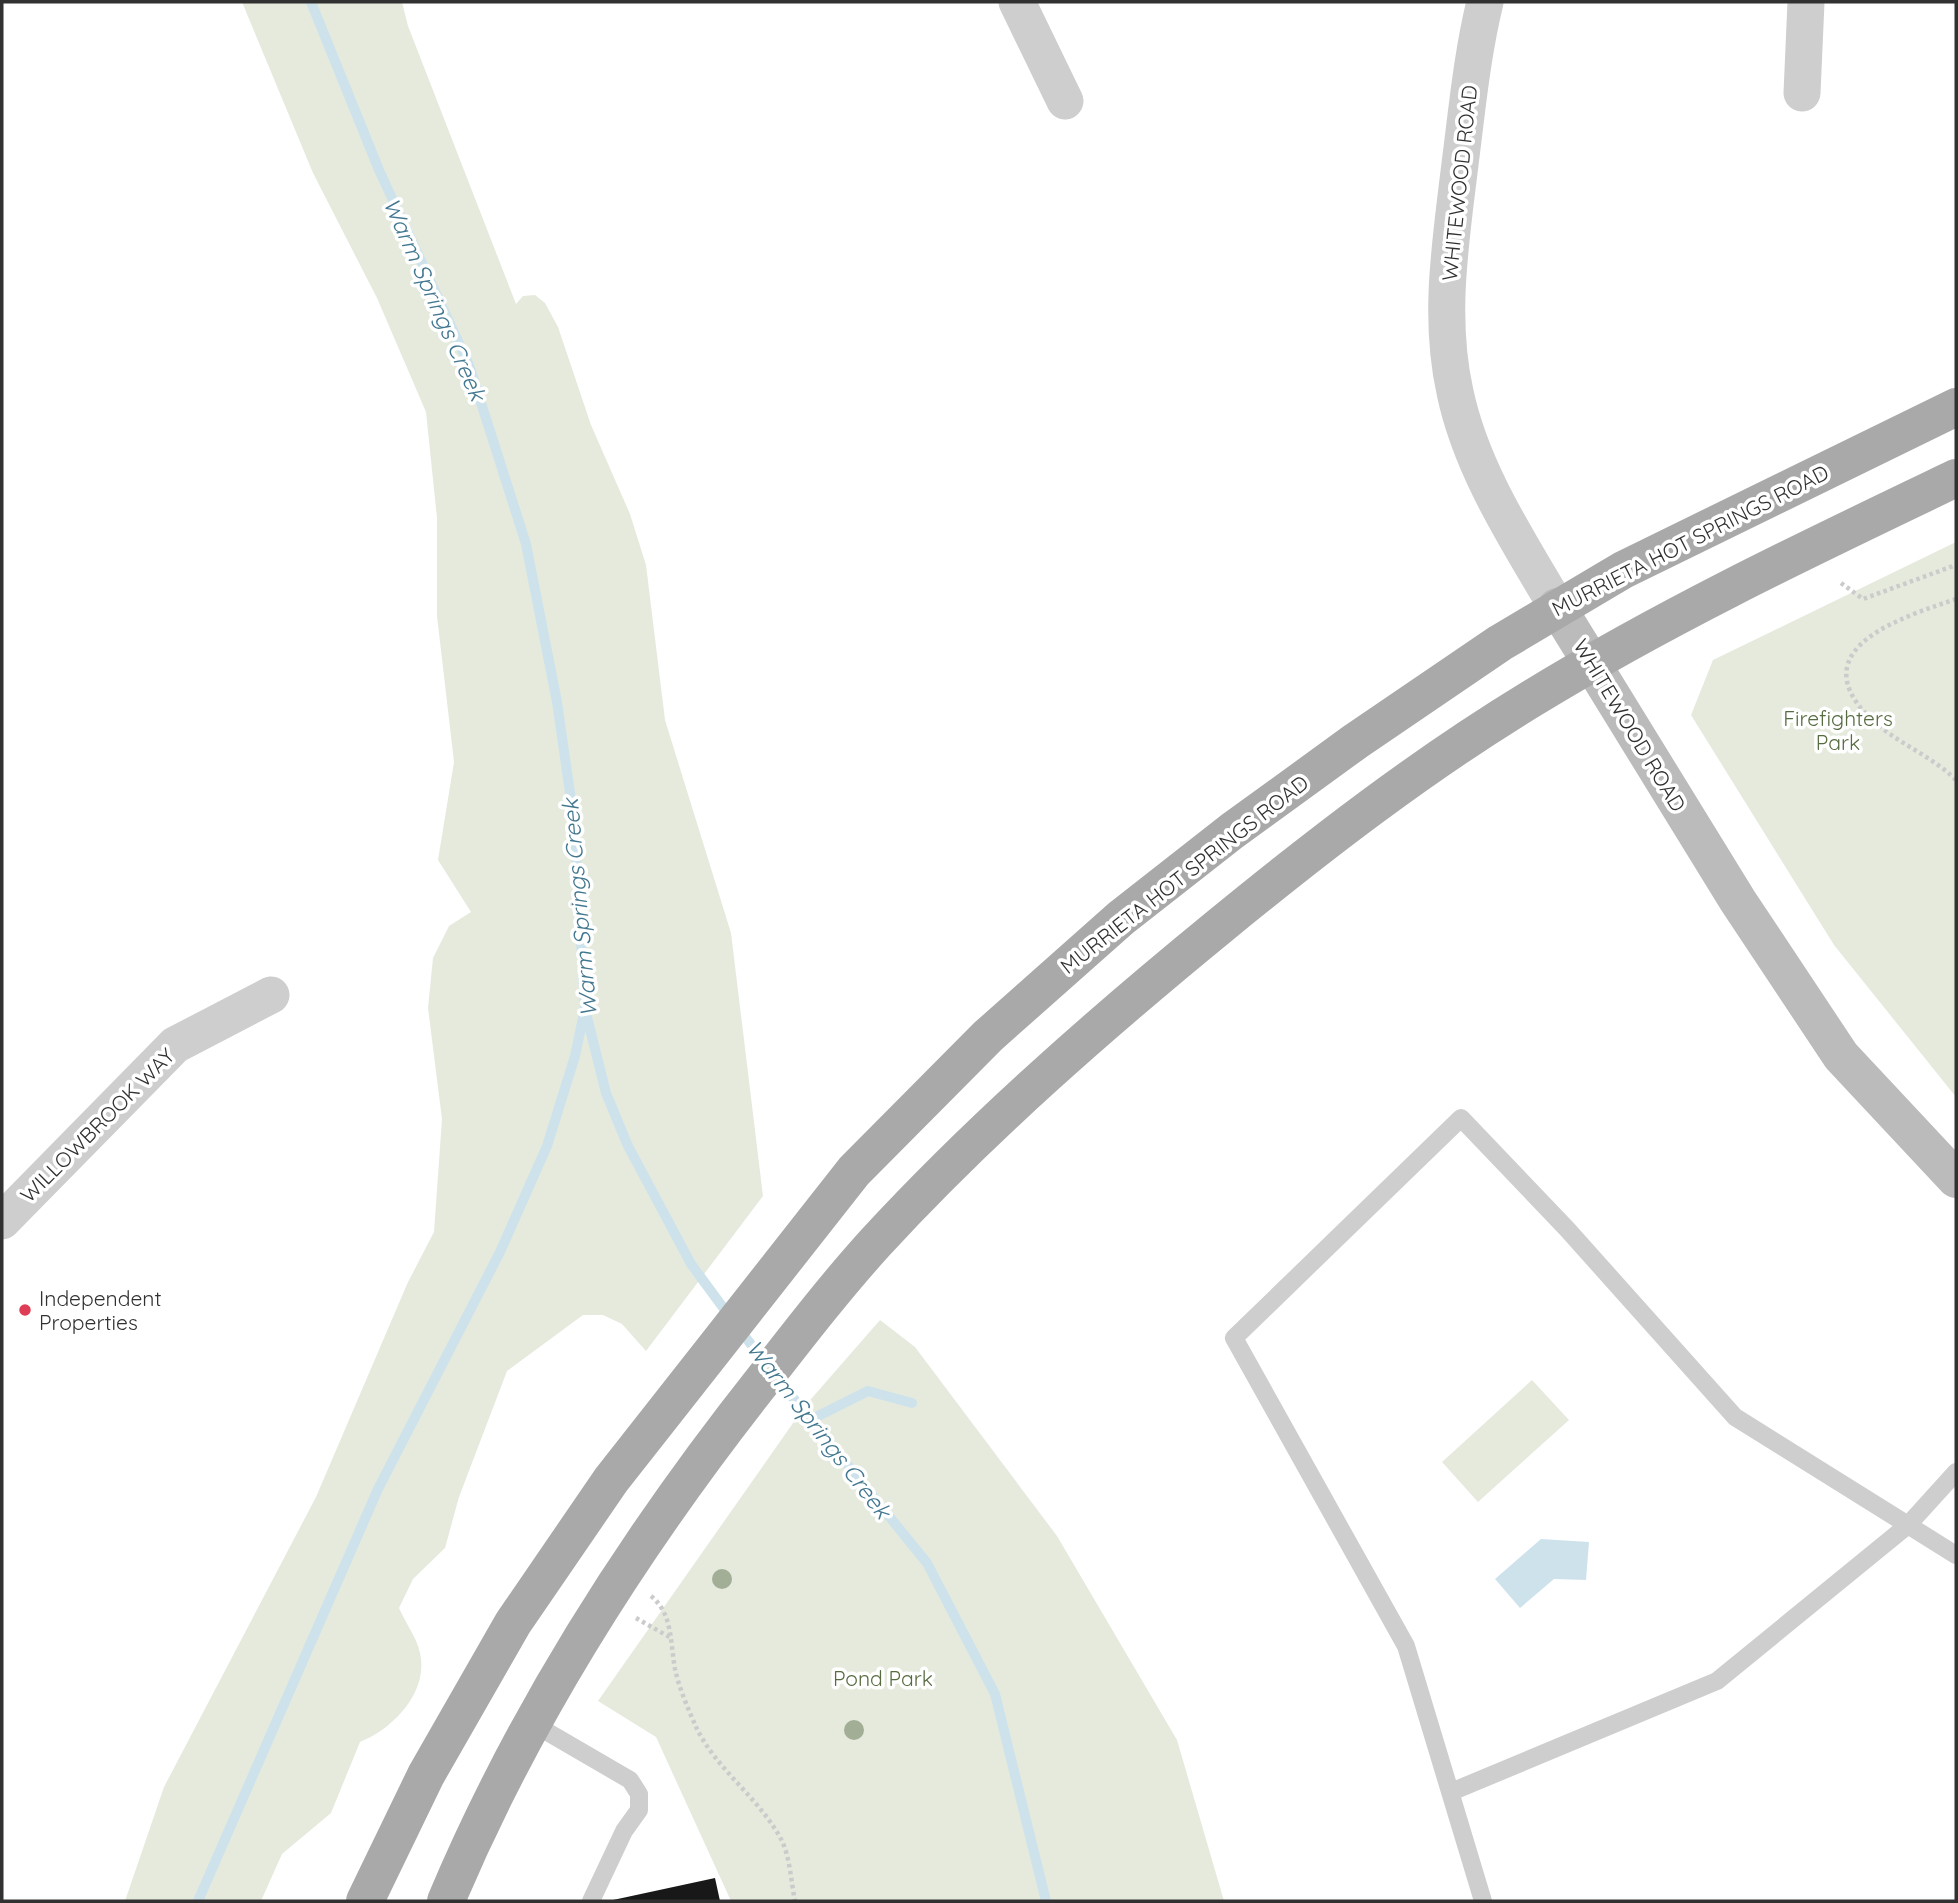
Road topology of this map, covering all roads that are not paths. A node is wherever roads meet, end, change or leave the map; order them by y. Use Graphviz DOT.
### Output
graph roads {
  1 [pos="1017,2"];
  2 [pos="1485,2"];
  3 [pos="1806,2"];
  4 [pos="1802,93"];
  5 [pos="1065,101"];
  6 [pos="1956,407"];
  7 [pos="1956,478"];
  8 [pos="1557,607"];
  9 [pos="1593,663"];
  10 [pos="271,995"];
  11 [pos="1956,1179"];
  12 [pos="2,1221"];
  13 [pos="1956,1472"];
  14 [pos="1909,1525"];
  15 [pos="1956,1555"];
  16 [pos="532,1723"];
  17 [pos="1451,1792"];
  18 [pos="365,1901"];
  19 [pos="446,1901"];
  20 [pos="591,1901"];
  21 [pos="1483,1901"];
  1 -- 5 [label="street"];
  2 -- 8 [label="street, WHITEWOOD ROAD"];
  3 -- 4 [label="street"];
  6 -- 8 [label="main road, MURRIETA HOT SPRINGS ROAD"];
  7 -- 9 [label="main road"];
  8 -- 9 [label="main road, WHITEWOOD ROAD"];
  8 -- 18 [label="main road, MURRIETA HOT SPRINGS ROAD"];
  9 -- 11 [label="main road, WHITEWOOD ROAD"];
  9 -- 16 [label="main road"];
  10 -- 12 [label="street, WILLOWBROOK WAY"];
  13 -- 14 [label="lane"];
  14 -- 15 [label="lane"];
  14 -- 17 [label="lane"];
  14 -- 17 [label="lane"];
  16 -- 19 [label="main road"];
  16 -- 20 [label="lane"];
  17 -- 21 [label="lane"];
}
